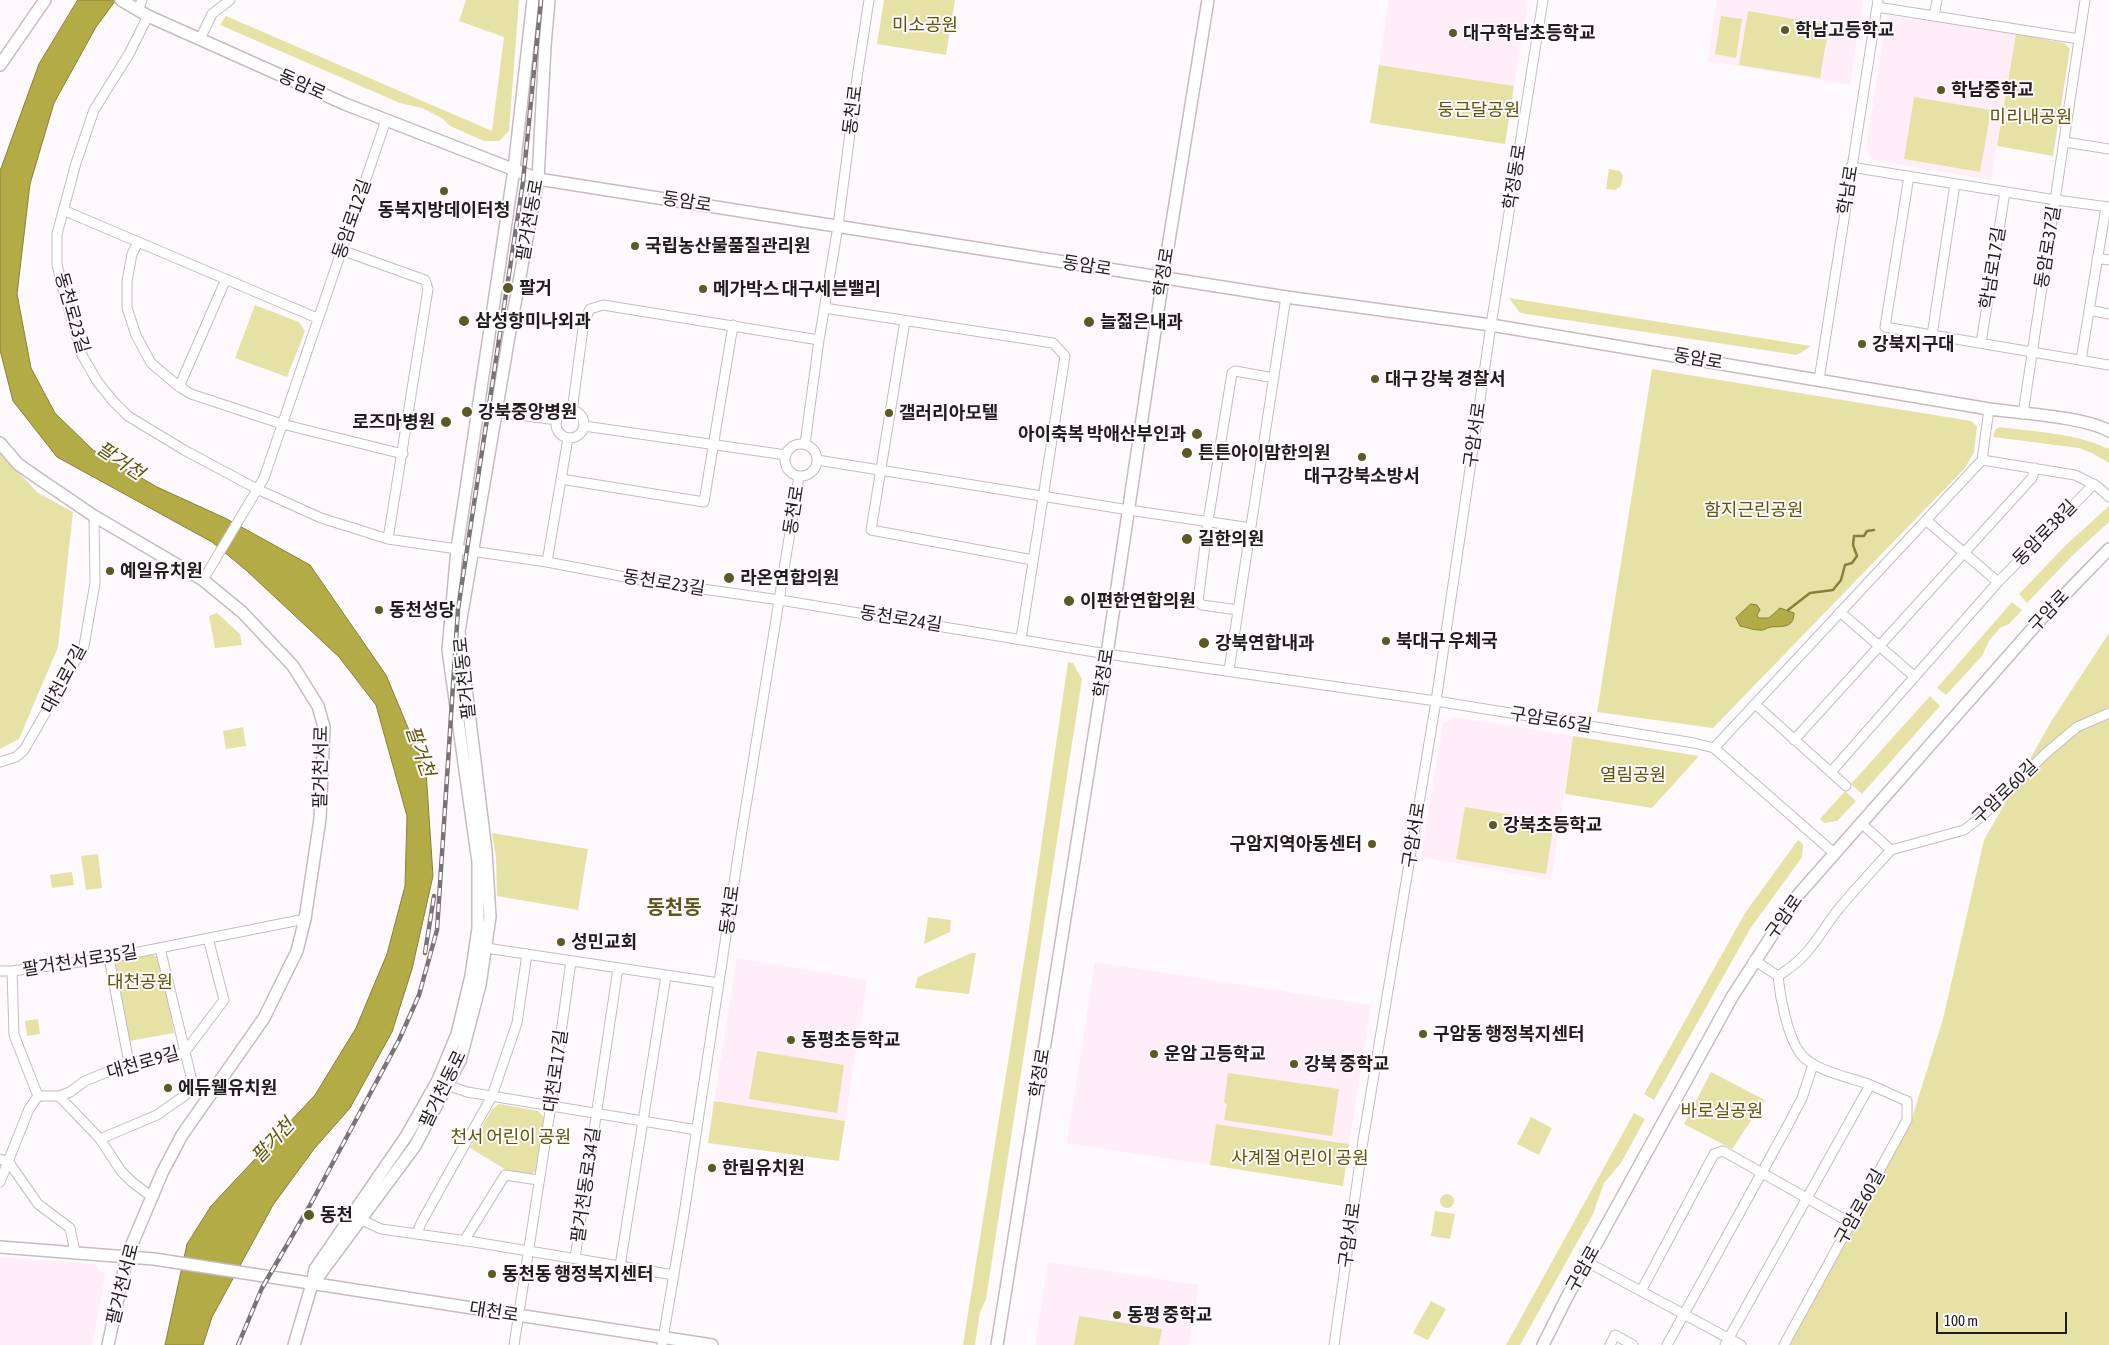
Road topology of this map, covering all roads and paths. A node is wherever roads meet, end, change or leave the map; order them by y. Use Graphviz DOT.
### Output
graph roads {
  1 [pos="45,0"];
  2 [pos="121,0"];
  3 [pos="230,0"];
  4 [pos="533,0"];
  5 [pos="549,0"];
  6 [pos="869,0"];
  7 [pos="1208,0"];
  8 [pos="1543,0"];
  9 [pos="1936,0"];
  10 [pos="2085,0"];
  11 [pos="1877,3"];
  12 [pos="143,9"];
  13 [pos="1934,16"];
  14 [pos="2079,39"];
  15 [pos="200,40"];
  16 [pos="0,65"];
  17 [pos="386,120"];
  18 [pos="2065,142"];
  19 [pos="2109,149"];
  20 [pos="1851,167"];
  21 [pos="514,169"];
  22 [pos="1909,176"];
  23 [pos="538,179"];
  24 [pos="1955,184"];
  25 [pos="2005,192"];
  26 [pos="2056,200"];
  27 [pos="2107,207"];
  28 [pos="64,210"];
  29 [pos="838,226"];
  30 [pos="138,242"];
  31 [pos="341,250"];
  32 [pos="2098,258"];
  33 [pos="2109,260"];
  34 [pos="1163,278"];
  35 [pos="226,280"];
  36 [pos="1286,298"];
  37 [pos="824,308"];
  38 [pos="2089,310"];
  39 [pos="2109,314"];
  40 [pos="317,318"];
  41 [pos="905,321"];
  42 [pos="1491,325"];
  43 [pos="733,326"];
  44 [pos="1932,335"];
  45 [pos="819,340"];
  46 [pos="1981,344"];
  47 [pos="2032,352"];
  48 [pos="2081,360"];
  49 [pos="2109,364"];
  50 [pos="1274,378"];
  51 [pos="1819,380"];
  52 [pos="179,387"];
  53 [pos="1989,409"];
  54 [pos="572,411"];
  55 [pos="496,412"];
  56 [pos="2023,414"];
  57 [pos="557,420"];
  58 [pos="282,424"];
  59 [pos="584,426"];
  60 [pos="2109,431"];
  61 [pos="568,438"];
  62 [pos="0,442"];
  63 [pos="804,444"];
  64 [pos="714,445"];
  65 [pos="403,454"];
  66 [pos="786,455"];
  67 [pos="817,460"];
  68 [pos="1982,460"];
  69 [pos="2035,468"];
  70 [pos="881,470"];
  71 [pos="799,476"];
  72 [pos="561,479"];
  73 [pos="2094,484"];
  74 [pos="259,490"];
  75 [pos="1043,496"];
  76 [pos="2109,497"];
  77 [pos="1129,510"];
  78 [pos="94,516"];
  79 [pos="1208,521"];
  80 [pos="1927,521"];
  81 [pos="1251,528"];
  82 [pos="388,539"];
  83 [pos="2109,549"];
  84 [pos="458,550"];
  85 [pos="472,552"];
  86 [pos="1964,554"];
  87 [pos="1033,560"];
  88 [pos="547,562"];
  89 [pos="203,580"];
  90 [pos="1998,582"];
  91 [pos="780,600"];
  92 [pos="1238,610"];
  93 [pos="1840,612"];
  94 [pos="1021,639"];
  95 [pos="1880,646"];
  96 [pos="1107,654"];
  97 [pos="1229,670"];
  98 [pos="1915,677"];
  99 [pos="1436,701"];
  100 [pos="1755,704"];
  101 [pos="2109,713"];
  102 [pos="1794,740"];
  103 [pos="1714,748"];
  104 [pos="0,762"];
  105 [pos="1831,772"];
  106 [pos="1846,786"];
  107 [pos="1861,823"];
  108 [pos="1891,850"];
  109 [pos="1834,853"];
  110 [pos="305,919"];
  111 [pos="208,938"];
  112 [pos="160,948"];
  113 [pos="486,948"];
  114 [pos="527,954"];
  115 [pos="109,958"];
  116 [pos="1754,960"];
  117 [pos="571,961"];
  118 [pos="618,968"];
  119 [pos="0,971"];
  120 [pos="12,971"];
  121 [pos="666,976"];
  122 [pos="1778,976"];
  123 [pos="719,984"];
  124 [pos="184,1053"];
  125 [pos="129,1063"];
  126 [pos="1813,1065"];
  127 [pos="447,1085"];
  128 [pos="1870,1085"];
  129 [pos="194,1090"];
  130 [pos="38,1096"];
  131 [pos="59,1096"];
  132 [pos="492,1096"];
  133 [pos="207,1099"];
  134 [pos="551,1105"];
  135 [pos="596,1112"];
  136 [pos="644,1120"];
  137 [pos="697,1130"];
  138 [pos="100,1139"];
  139 [pos="4,1160"];
  140 [pos="1762,1174"];
  141 [pos="538,1180"];
  142 [pos="0,1182"];
  143 [pos="152,1197"];
  144 [pos="1806,1197"];
  145 [pos="362,1220"];
  146 [pos="1851,1223"];
  147 [pos="417,1234"];
  148 [pos="464,1241"];
  149 [pos="0,1247"];
  150 [pos="528,1251"];
  151 [pos="75,1252"];
  152 [pos="127,1256"];
  153 [pos="575,1258"];
  154 [pos="1587,1262"];
  155 [pos="620,1266"];
  156 [pos="674,1275"];
  157 [pos="312,1284"];
  158 [pos="1641,1291"];
  159 [pos="1684,1314"];
  160 [pos="518,1316"];
  161 [pos="663,1341"];
  162 [pos="1727,1342"];
  163 [pos="108,1345"];
  164 [pos="294,1345"];
  165 [pos="514,1345"];
  166 [pos="712,1345"];
  167 [pos="997,1345"];
  168 [pos="1334,1345"];
  169 [pos="1543,1345"];
  170 [pos="1610,1345"];
  171 [pos="1633,1345"];
  172 [pos="1668,1345"];
  173 [pos="1741,1345"];
  174 [pos="1784,1345"];
  1 -- 16 [label="main road"];
  2 -- 12 [label="main road, 동암로"];
  3 -- 15 [label="street"];
  4 -- 21 [label="main road, 팔거천동로"];
  5 -- 23 [label="main road, 팔거천동로"];
  6 -- 29 [label="street, 동천로"];
  7 -- 34 [label="main road, 학정로"];
  8 -- 42 [label="street, 학정동로"];
  9 -- 13 [label="street"];
  10 -- 14 [label="street, 동암로37길"];
  11 -- 13 [label="street"];
  11 -- 20 [label="street, 학남로"];
  12 -- 15 [label="main road, 동암로"];
  12 -- 28 [label="street, 동천로23길"];
  13 -- 14 [label="street"];
  14 -- 18 [label="street, 동암로37길"];
  15 -- 17 [label="main road, 동암로"];
  17 -- 21 [label="main road, 동암로"];
  17 -- 31 [label="street, 동암로12길"];
  18 -- 19 [label="street"];
  18 -- 26 [label="street, 동암로37길"];
  20 -- 22 [label="street"];
  20 -- 51 [label="street, 학남로"];
  21 -- 23 [label="main road, 동암로"];
  21 -- 84 [label="main road, 팔거천동로"];
  22 -- 24 [label="street"];
  22 -- 44 [label="street"];
  23 -- 29 [label="main road, 동암로"];
  23 -- 55 [label="main road, 팔거천동로"];
  24 -- 25 [label="street"];
  24 -- 44 [label="street"];
  25 -- 26 [label="street"];
  25 -- 46 [label="street, 학남로17길"];
  26 -- 27 [label="street"];
  26 -- 47 [label="street, 동암로37길"];
  27 -- 32 [label="street"];
  28 -- 30 [label="street"];
  28 -- 74 [label="street, 동천로23길"];
  29 -- 34 [label="main road, 동암로"];
  29 -- 37 [label="street, 동천로"];
  30 -- 35 [label="street"];
  30 -- 52 [label="street"];
  31 -- 40 [label="street, 동암로12길"];
  31 -- 65 [label="street"];
  32 -- 33 [label="street"];
  32 -- 38 [label="street"];
  34 -- 36 [label="main road, 동암로"];
  34 -- 77 [label="main road, 학정로"];
  35 -- 40 [label="street"];
  35 -- 52 [label="street"];
  36 -- 42 [label="main road, 동암로"];
  36 -- 50 [label="street"];
  37 -- 41 [label="street"];
  37 -- 45 [label="street, 동천로"];
  38 -- 39 [label="street"];
  38 -- 48 [label="street"];
  40 -- 58 [label="street, 동암로12길"];
  41 -- 70 [label="street"];
  41 -- 75 [label="street"];
  42 -- 51 [label="main road, 동암로"];
  42 -- 99 [label="street, 구암서로"];
  43 -- 45 [label="street"];
  43 -- 54 [label="street"];
  43 -- 64 [label="street"];
  44 -- 46 [label="street"];
  45 -- 63 [label="street, 동천로"];
  46 -- 47 [label="street"];
  47 -- 48 [label="street"];
  47 -- 56 [label="street, 동암로37길"];
  48 -- 49 [label="street"];
  50 -- 79 [label="street"];
  50 -- 81 [label="street"];
  51 -- 53 [label="main road, 동암로"];
  52 -- 58 [label="street"];
  53 -- 56 [label="main road, 동암로"];
  53 -- 68 [label="street"];
  54 -- 57 [label="street"];
  54 -- 59 [label="street"];
  55 -- 57 [label="street"];
  55 -- 85 [label="main road, 팔거천동로"];
  56 -- 60 [label="main road, 동암로"];
  57 -- 61 [label="street"];
  58 -- 65 [label="street"];
  58 -- 74 [label="street, 동암로12길"];
  59 -- 61 [label="street"];
  59 -- 64 [label="street"];
  61 -- 72 [label="street"];
  62 -- 78 [label="main road, 팔거천서로"];
  63 -- 66 [label="street"];
  63 -- 67 [label="street"];
  64 -- 66 [label="street"];
  64 -- 72 [label="street"];
  65 -- 82 [label="street"];
  66 -- 71 [label="street"];
  67 -- 70 [label="street"];
  67 -- 71 [label="street"];
  68 -- 69 [label="street, 동암로38길"];
  68 -- 80 [label="street"];
  69 -- 73 [label="street, 동암로38길"];
  69 -- 86 [label="street"];
  70 -- 75 [label="street"];
  70 -- 87 [label="street"];
  71 -- 91 [label="street, 동천로"];
  72 -- 88 [label="street"];
  73 -- 76 [label="street, 동암로38길"];
  73 -- 90 [label="street, 동암로38길"];
  74 -- 82 [label="street, 동천로23길"];
  74 -- 89 [label="street, 동암로12길"];
  75 -- 77 [label="street"];
  75 -- 87 [label="street"];
  77 -- 79 [label="street"];
  77 -- 96 [label="main road, 학정로"];
  78 -- 89 [label="main road, 팔거천서로"];
  78 -- 104 [label="street, 대천로7길"];
  79 -- 81 [label="street"];
  79 -- 92 [label="street"];
  80 -- 86 [label="street"];
  80 -- 93 [label="street"];
  81 -- 92 [label="street"];
  82 -- 84 [label="street, 동천로23길"];
  83 -- 107 [label="main road, 구암로"];
  84 -- 85 [label="street, 동천로23길"];
  84 -- 157 [label="main road, 팔거천동로"];
  85 -- 88 [label="street, 동천로23길"];
  85 -- 113 [label="main road, 팔거천동로"];
  86 -- 90 [label="street"];
  86 -- 95 [label="street"];
  87 -- 94 [label="street"];
  88 -- 91 [label="street, 동천로23길"];
  89 -- 110 [label="main road, 팔거천서로"];
  90 -- 98 [label="street, 동암로38길"];
  91 -- 94 [label="street, 동천로24길"];
  91 -- 123 [label="street, 동천로"];
  92 -- 97 [label="street"];
  93 -- 95 [label="street"];
  93 -- 100 [label="street"];
  94 -- 96 [label="street, 동천로24길"];
  95 -- 98 [label="street"];
  95 -- 102 [label="street"];
  96 -- 97 [label="street, 구암로65길"];
  96 -- 167 [label="main road, 학정로"];
  97 -- 99 [label="street, 구암로65길"];
  98 -- 105 [label="street, 동암로38길"];
  99 -- 103 [label="street, 구암로65길"];
  99 -- 168 [label="street, 구암서로"];
  100 -- 102 [label="street"];
  100 -- 103 [label="street"];
  101 -- 108 [label="street, 구암로60길"];
  102 -- 105 [label="street"];
  103 -- 109 [label="street, 구암로65길"];
  105 -- 106 [label="street"];
  107 -- 108 [label="street"];
  107 -- 109 [label="main road, 구암로"];
  108 -- 122 [label="street"];
  109 -- 116 [label="main road, 구암로"];
  110 -- 111 [label="street, 팔거천서로35길"];
  110 -- 133 [label="main road, 팔거천서로"];
  111 -- 112 [label="street, 팔거천서로35길"];
  111 -- 124 [label="street, 대천로9길"];
  112 -- 115 [label="street, 팔거천서로35길"];
  112 -- 124 [label="street, 팔거천서로35길"];
  113 -- 114 [label="street"];
  113 -- 127 [label="main road, 팔거천동로"];
  114 -- 117 [label="street"];
  114 -- 132 [label="street"];
  115 -- 120 [label="street, 팔거천서로35길"];
  115 -- 125 [label="street"];
  116 -- 122 [label="street"];
  116 -- 154 [label="main road, 구암로"];
  117 -- 118 [label="street"];
  117 -- 134 [label="street, 대천로17길"];
  118 -- 121 [label="street"];
  118 -- 135 [label="street, 팔거천동로34길"];
  119 -- 120 [label="street, 팔거천서로35길"];
  120 -- 130 [label="street"];
  121 -- 123 [label="street"];
  121 -- 136 [label="street"];
  122 -- 126 [label="street, 구암로60길"];
  123 -- 137 [label="street, 동천로"];
  124 -- 125 [label="street, 대천로9길"];
  124 -- 129 [label="street, 팔거천서로35길"];
  125 -- 131 [label="street, 대천로9길"];
  126 -- 128 [label="street, 구암로60길"];
  126 -- 140 [label="street"];
  127 -- 132 [label="street, 팔거천동로34길"];
  127 -- 145 [label="main road, 팔거천동로"];
  128 -- 144 [label="street"];
  128 -- 146 [label="street, 구암로60길"];
  129 -- 133 [label="street"];
  129 -- 138 [label="street"];
  130 -- 131 [label="street, 대천로9길"];
  130 -- 139 [label="street"];
  131 -- 138 [label="street"];
  132 -- 134 [label="street, 팔거천동로34길"];
  132 -- 147 [label="street"];
  133 -- 143 [label="main road, 팔거천서로"];
  134 -- 135 [label="street, 팔거천동로34길"];
  134 -- 141 [label="street, 대천로17길"];
  135 -- 136 [label="street, 팔거천동로34길"];
  135 -- 153 [label="street, 팔거천동로34길"];
  136 -- 137 [label="street, 팔거천동로34길"];
  136 -- 155 [label="street"];
  137 -- 156 [label="street, 동천로"];
  138 -- 143 [label="street"];
  139 -- 142 [label="street"];
  139 -- 151 [label="street"];
  140 -- 144 [label="street"];
  140 -- 158 [label="street"];
  140 -- 159 [label="street"];
  141 -- 148 [label="street"];
  141 -- 150 [label="street, 대천로17길"];
  143 -- 152 [label="main road, 팔거천서로"];
  144 -- 146 [label="street"];
  144 -- 162 [label="street"];
  145 -- 147 [label="street"];
  145 -- 157 [label="main road, 팔거천동로"];
  146 -- 174 [label="street, 구암로60길"];
  147 -- 148 [label="street"];
  148 -- 150 [label="street"];
  149 -- 151 [label="main road"];
  150 -- 153 [label="street"];
  150 -- 160 [label="street, 대천로17길"];
  151 -- 152 [label="main road"];
  152 -- 157 [label="main road, 대천로"];
  152 -- 163 [label="main road, 팔거천서로"];
  153 -- 155 [label="street"];
  154 -- 158 [label="street"];
  154 -- 169 [label="main road, 구암로"];
  155 -- 156 [label="street"];
  156 -- 161 [label="street, 동천로"];
  157 -- 160 [label="main road, 대천로"];
  157 -- 164 [label="main road, 팔거천동로"];
  158 -- 159 [label="street"];
  159 -- 162 [label="street"];
  159 -- 172 [label="street"];
  160 -- 161 [label="main road, 대천로"];
  160 -- 165 [label="street, 대천로17길"];
  161 -- 166 [label="main road, 대천로"];
  162 -- 173 [label="street"];
  170 -- 171 [label="street"];
}
